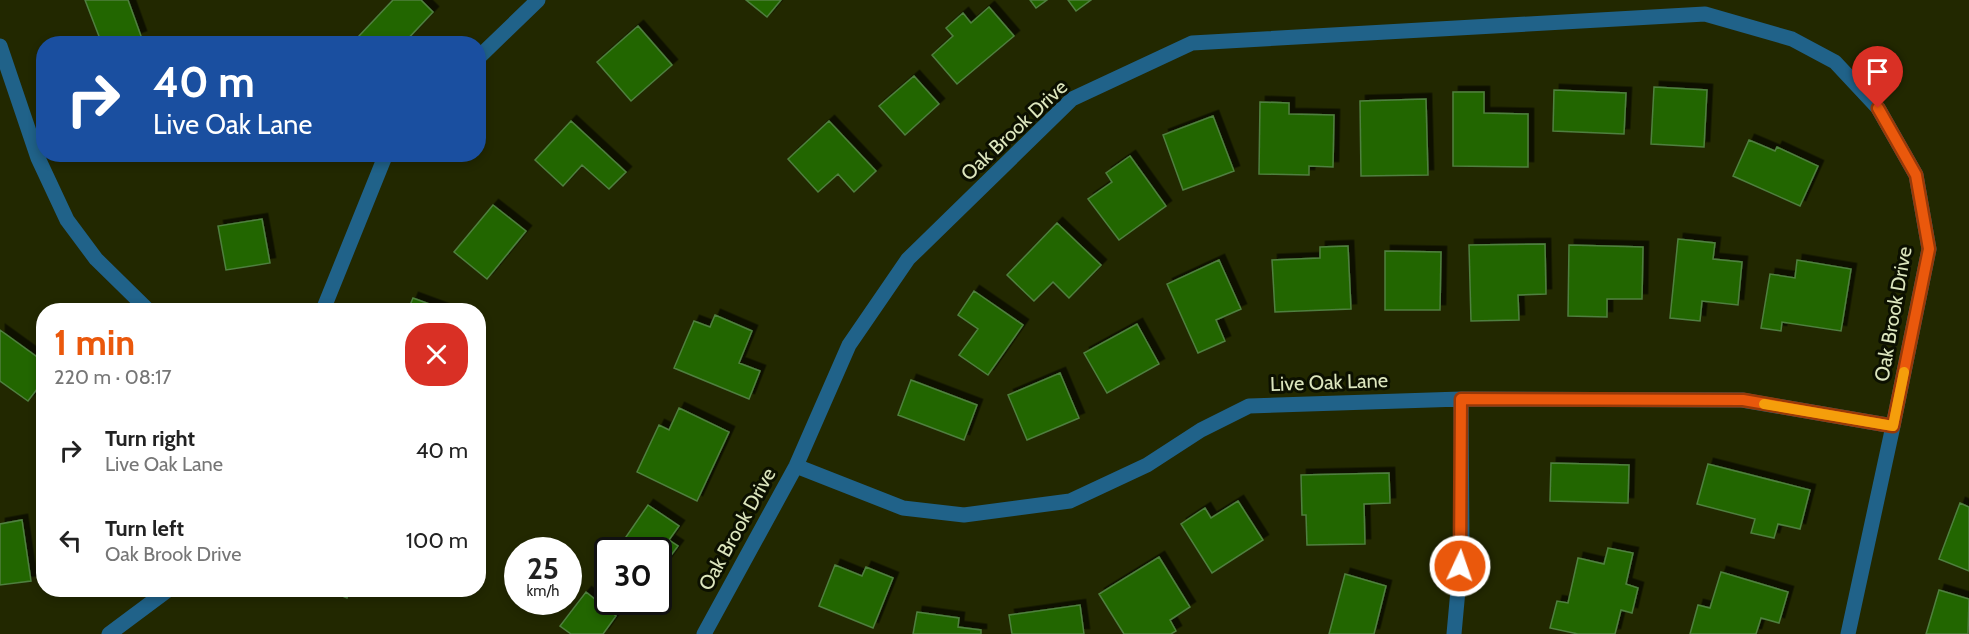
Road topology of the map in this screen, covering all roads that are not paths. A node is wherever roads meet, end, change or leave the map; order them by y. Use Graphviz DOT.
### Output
graph roads {
  1 [pos="538,0"];
  2 [pos="0,46"];
  3 [pos="486,50"];
  4 [pos="36,153"];
  5 [pos="39,162"];
  6 [pos="383,162"];
  7 [pos="141,303"];
  8 [pos="326,303"];
  9 [pos="1461,399"];
  10 [pos="1893,426"];
  11 [pos="796,466"];
  12 [pos="159,597"];
  13 [pos="109,634"];
  14 [pos="704,634"];
  15 [pos="1454,634"];
  16 [pos="1848,634"];
  1 -- 3 [label="street"];
  2 -- 4 [label="street"];
  5 -- 7 [label="street"];
  6 -- 8 [label="street"];
  9 -- 10 [label="street, Live Oak Lane"];
  9 -- 11 [label="street, Live Oak Lane"];
  9 -- 15 [label="street"];
  10 -- 11 [label="street, Oak Brook Drive"];
  10 -- 16 [label="street, Oak Brook Drive"];
  11 -- 14 [label="street, Oak Brook Drive"];
  12 -- 13 [label="street"];
}
